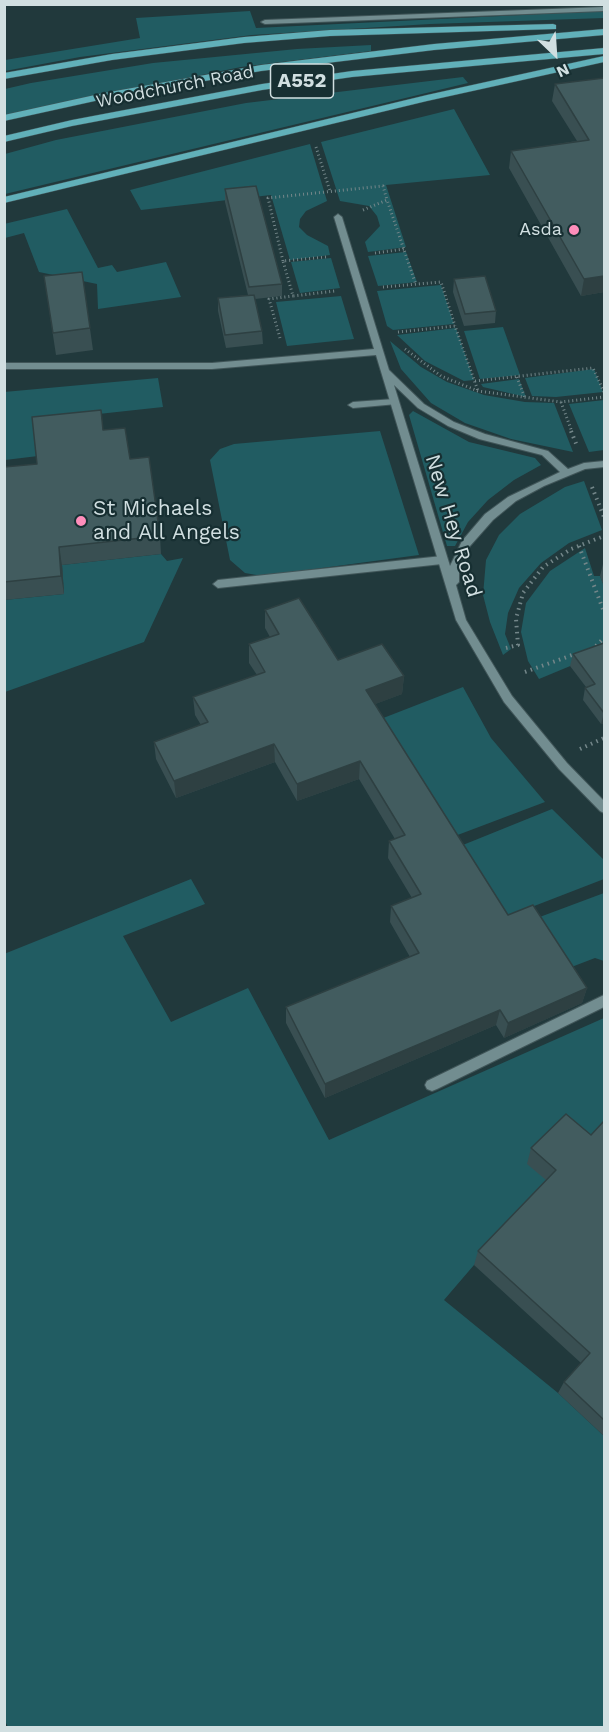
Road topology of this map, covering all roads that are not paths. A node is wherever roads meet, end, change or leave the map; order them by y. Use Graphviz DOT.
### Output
graph roads {
  1 [pos="604,9"];
  2 [pos="265,22"];
  3 [pos="604,26"];
  4 [pos="604,32"];
  5 [pos="604,51"];
  6 [pos="604,59"];
  7 [pos="4,76"];
  8 [pos="4,118"];
  9 [pos="4,140"];
  10 [pos="4,200"];
  11 [pos="338,217"];
  12 [pos="378,352"];
  13 [pos="4,366"];
  14 [pos="383,369"];
  15 [pos="394,402"];
  16 [pos="353,405"];
  17 [pos="604,464"];
  18 [pos="566,472"];
  19 [pos="442,560"];
  20 [pos="218,584"];
  21 [pos="461,620"];
  22 [pos="604,808"];
  23 [pos="604,1001"];
  24 [pos="432,1085"];
  1 -- 2 [label="street"];
  3 -- 7 [label="main road"];
  4 -- 8 [label="main road, Woodchurch Road / A552"];
  5 -- 9 [label="main road, Woodchurch Road / A552"];
  6 -- 10 [label="main road"];
  11 -- 12 [label="street, New Hey Road"];
  12 -- 13 [label="street"];
  12 -- 14 [label="street, New Hey Road"];
  14 -- 15 [label="street, New Hey Road"];
  14 -- 18 [label="street"];
  15 -- 16 [label="street"];
  15 -- 19 [label="street, New Hey Road"];
  17 -- 18 [label="street"];
  18 -- 21 [label="street"];
  19 -- 20 [label="street"];
  19 -- 21 [label="street, New Hey Road"];
  21 -- 22 [label="street, New Hey Road"];
  23 -- 24 [label="street"];
}
